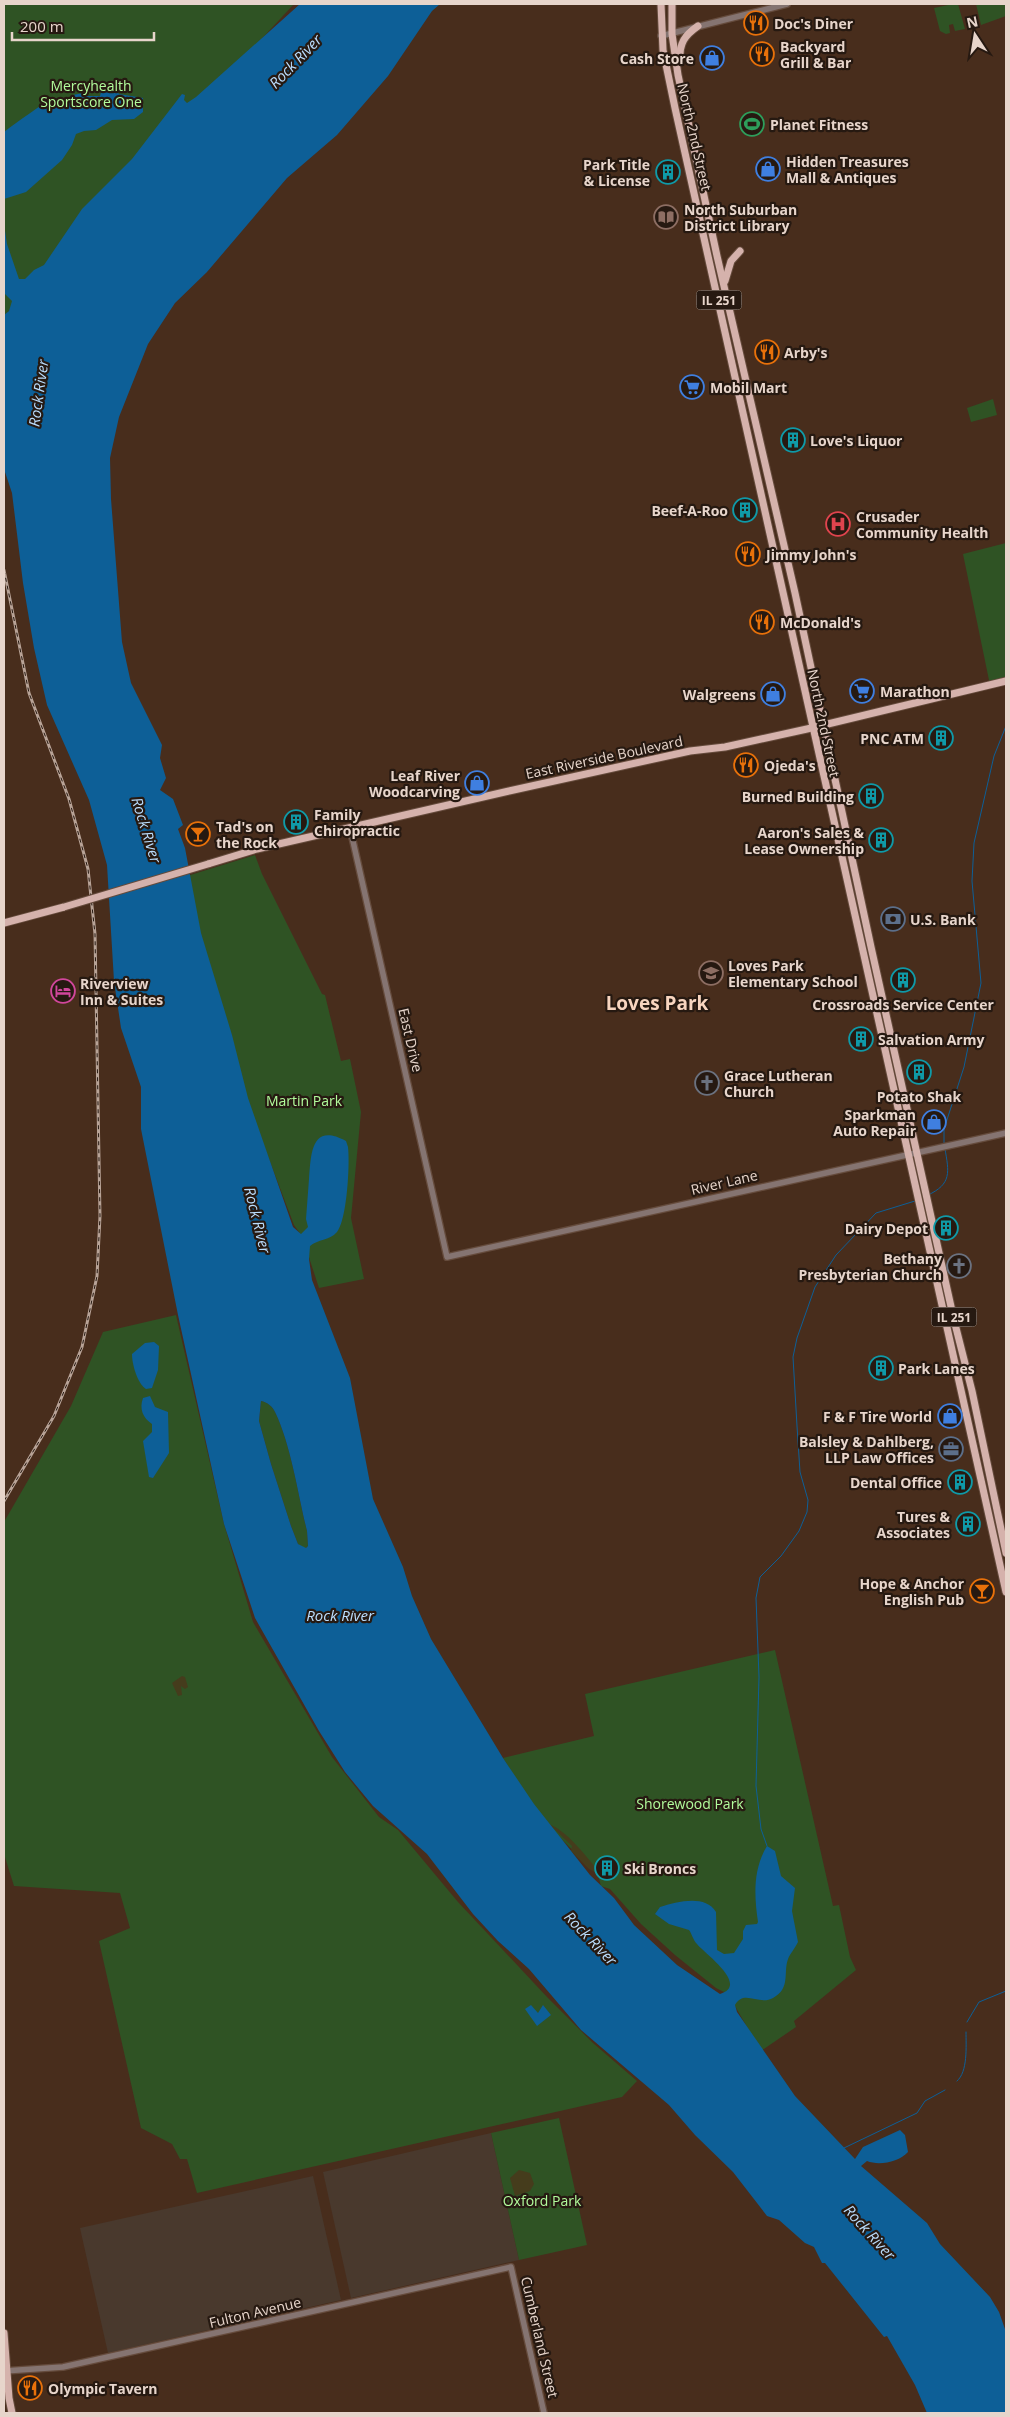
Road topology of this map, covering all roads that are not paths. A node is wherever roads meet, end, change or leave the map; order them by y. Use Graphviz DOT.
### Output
graph roads {
  1 [pos="661,4"];
  2 [pos="672,4"];
  3 [pos="787,4"];
  4 [pos="698,26"];
  5 [pos="672,34"];
  6 [pos="661,36"];
  7 [pos="678,75"];
  8 [pos="740,251"];
  9 [pos="725,286"];
  10 [pos="805,638"];
  11 [pos="794,640"];
  12 [pos="1006,681"];
  13 [pos="824,725"];
  14 [pos="812,728"];
  15 [pos="350,828"];
  16 [pos="4,923"];
  17 [pos="1006,1133"];
  18 [pos="917,1152"];
  19 [pos="908,1154"];
  20 [pos="447,1257"];
  21 [pos="1006,1553"];
  22 [pos="1006,1592"];
  23 [pos="511,2267"];
  24 [pos="4,2333"];
  25 [pos="5,2371"];
  26 [pos="12,2413"];
  27 [pos="544,2413"];
  1 -- 6 [label="main road, North 2nd Street / IL 251"];
  2 -- 5 [label="main road, North 2nd Street / IL 251"];
  3 -- 4 [label="street"];
  4 -- 5 [label="street"];
  4 -- 7 [label="main road"];
  5 -- 6 [label="street"];
  5 -- 7 [label="main road, North 2nd Street / IL 251"];
  6 -- 11 [label="main road, North 2nd Street / IL 251"];
  7 -- 9 [label="main road, North 2nd Street / IL 251"];
  8 -- 9 [label="main road"];
  9 -- 10 [label="main road, North 2nd Street / IL 251"];
  10 -- 11 [label="main road"];
  10 -- 13 [label="main road, North 2nd Street / IL 251"];
  11 -- 14 [label="main road, North 2nd Street / IL 251"];
  12 -- 13 [label="main road, East Riverside Boulevard"];
  13 -- 14 [label="main road, East Riverside Boulevard"];
  13 -- 18 [label="main road, North 2nd Street / IL 251"];
  14 -- 15 [label="main road, East Riverside Boulevard"];
  14 -- 19 [label="main road, North 2nd Street / IL 251"];
  15 -- 16 [label="main road, East Riverside Boulevard, bridge"];
  15 -- 20 [label="street, East Drive"];
  17 -- 18 [label="street, River Lane"];
  18 -- 19 [label="street, River Lane"];
  18 -- 21 [label="main road, North 2nd Street / IL 251"];
  19 -- 20 [label="street, River Lane"];
  19 -- 22 [label="main road, North 2nd Street / IL 251"];
  23 -- 25 [label="street, Fulton Avenue"];
  23 -- 27 [label="street, Cumberland Street"];
  24 -- 25 [label="main road"];
  25 -- 26 [label="main road"];
}
